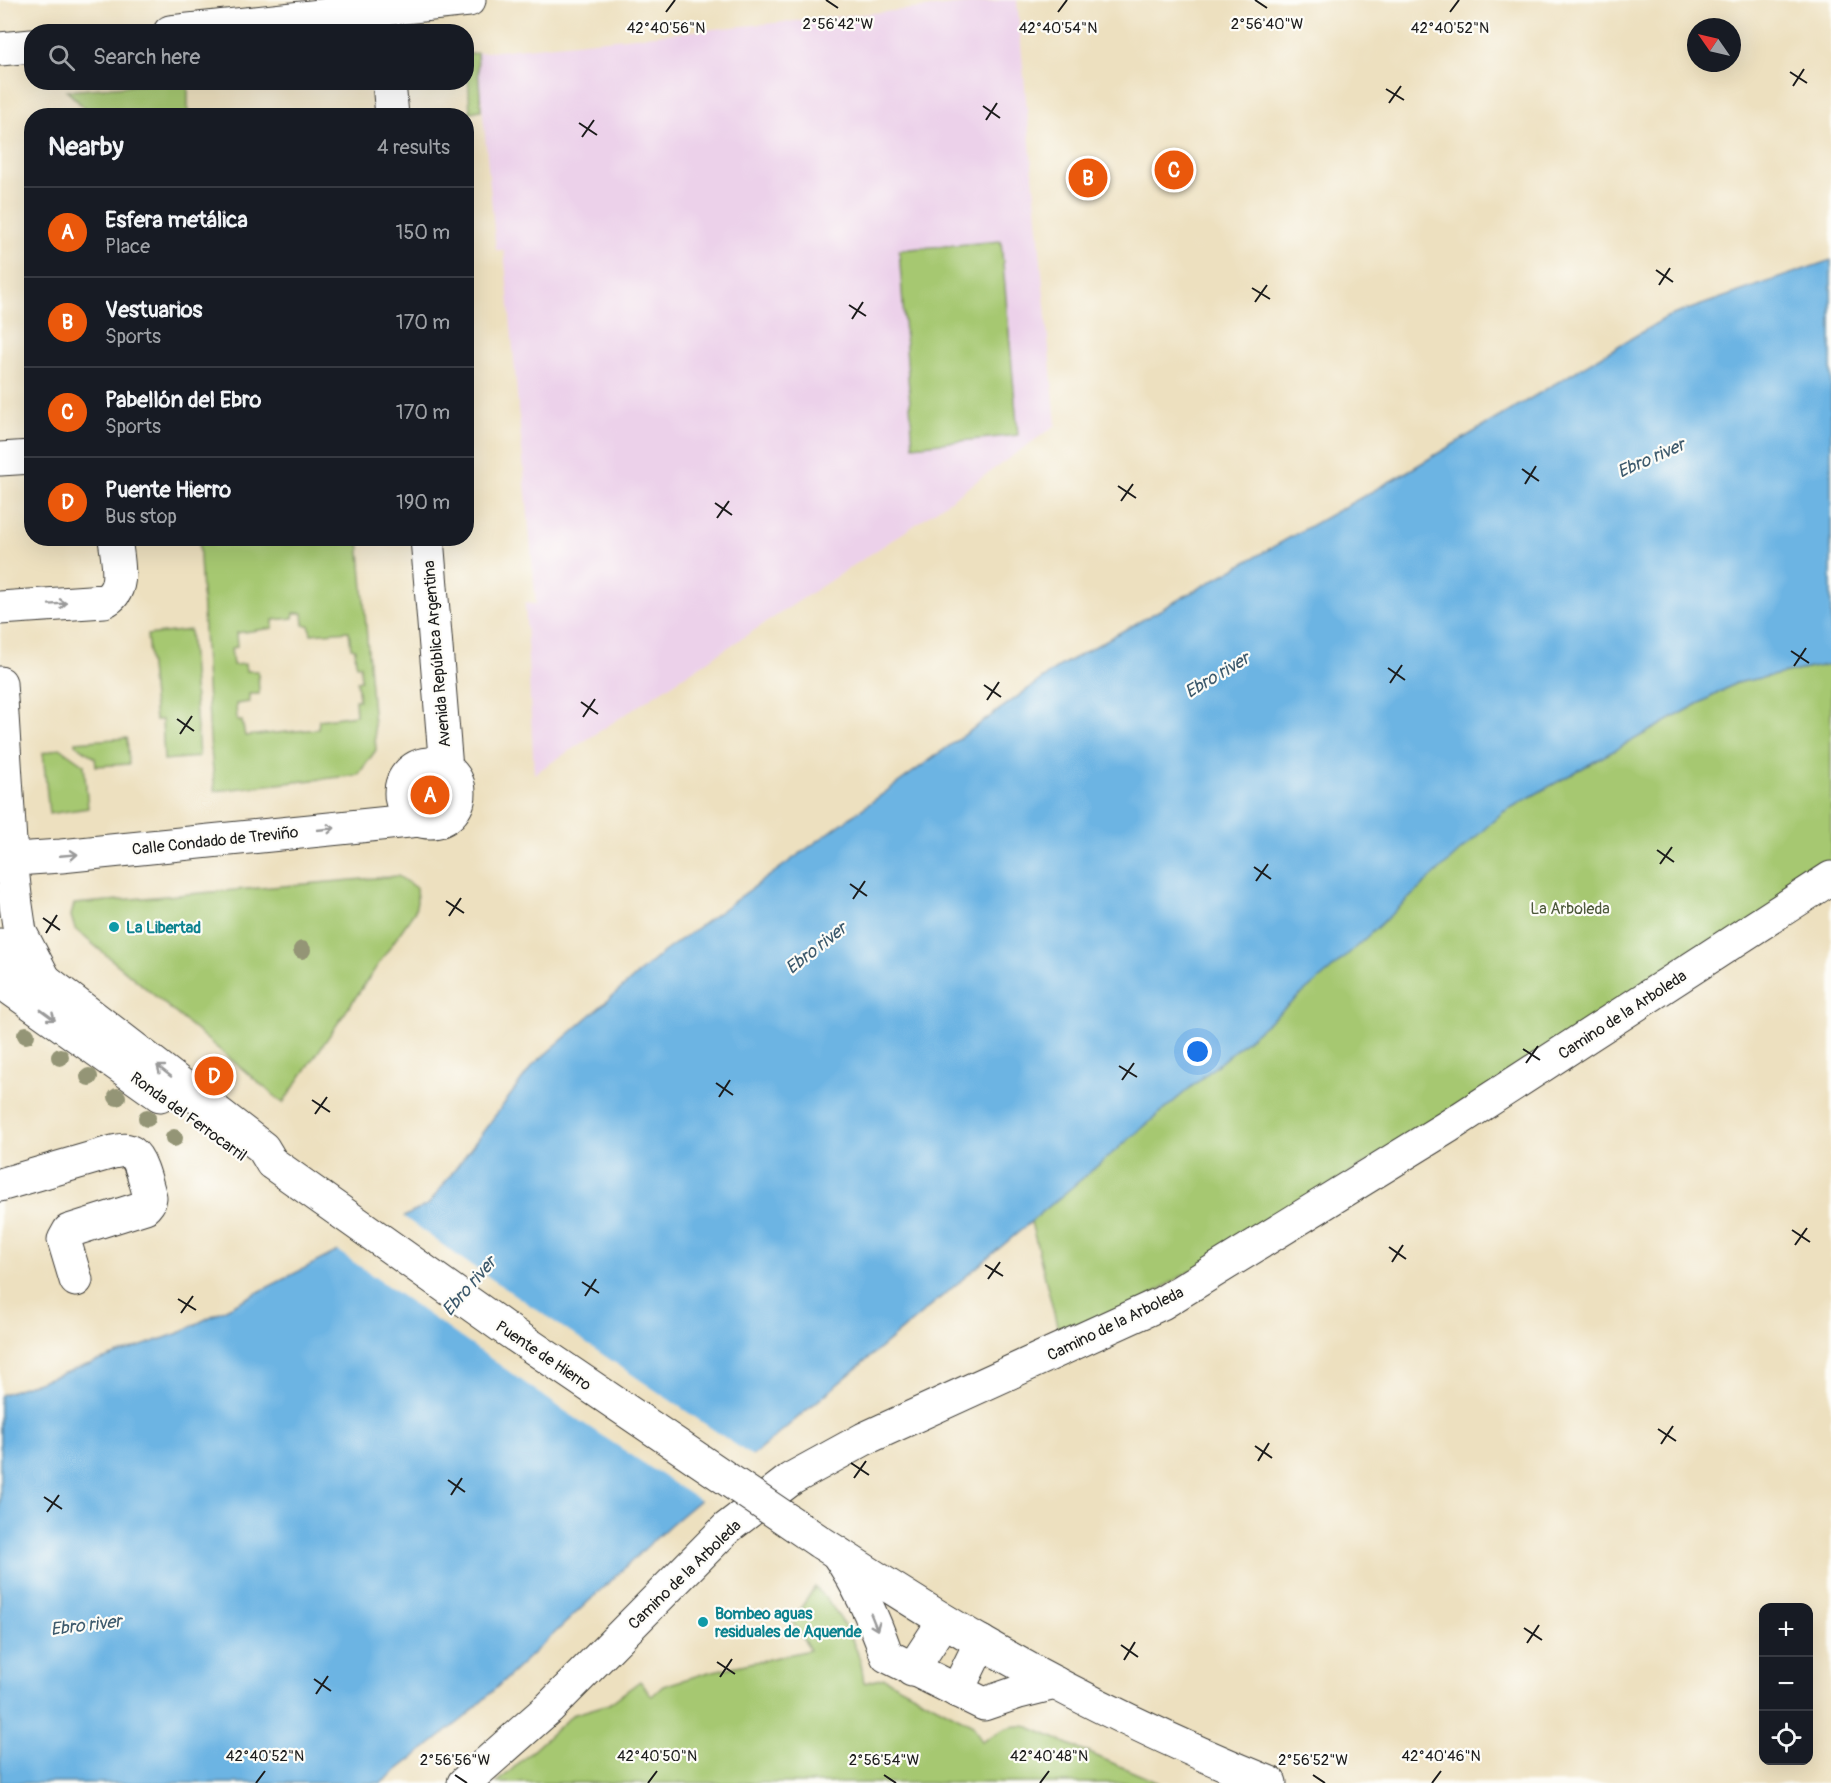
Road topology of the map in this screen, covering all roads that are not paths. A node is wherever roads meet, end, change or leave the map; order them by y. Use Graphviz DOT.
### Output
graph roads {
  1 [pos="469,0"];
  2 [pos="383,14"];
  3 [pos="265,24"];
  4 [pos="24,47"];
  5 [pos="0,49"];
  6 [pos="390,90"];
  7 [pos="391,108"];
  8 [pos="24,458"];
  9 [pos="0,459"];
  10 [pos="116,546"];
  11 [pos="428,546"];
  12 [pos="0,608"];
  13 [pos="0,683"];
  14 [pos="446,769"];
  15 [pos="419,820"];
  16 [pos="5,859"];
  17 [pos="1831,878"];
  18 [pos="0,945"];
  19 [pos="45,980"];
  20 [pos="0,981"];
  21 [pos="272,1163"];
  22 [pos="0,1185"];
  23 [pos="76,1280"];
  24 [pos="828,1548"];
  25 [pos="944,1621"];
  26 [pos="981,1642"];
  27 [pos="912,1670"];
  28 [pos="1055,1683"];
  29 [pos="957,1691"];
  30 [pos="464,1783"];
  31 [pos="1270,1783"];
  1 -- 2 [label="street"];
  2 -- 3 [label="street"];
  4 -- 5 [label="street"];
  6 -- 7 [label="street"];
  8 -- 9 [label="street"];
  12 -- 10 [label="street, one-way"];
  11 -- 14 [label="street, Avenida República Argentina"];
  13 -- 16 [label="street"];
  14 -- 15 [label="street"];
  14 -- 15 [label="street"];
  16 -- 15 [label="street, Calle Condado de Treviño, one-way"];
  16 -- 19 [label="street"];
  17 -- 30 [label="street, Camino de la Arboleda"];
  18 -- 19 [label="street, Ronda del Ferrocarril"];
  21 -- 19 [label="street, Ronda del Ferrocarril, one-way"];
  20 -- 21 [label="street, Ronda del Ferrocarril, one-way"];
  21 -- 24 [label="street, Puente de Hierro, bridge"];
  22 -- 23 [label="street"];
  24 -- 25 [label="street, Puente de Hierro"];
  24 -- 27 [label="street, one-way"];
  25 -- 26 [label="street, Puente de Hierro"];
  25 -- 27 [label="street"];
  26 -- 28 [label="street, Puente de Hierro"];
  26 -- 29 [label="street"];
  27 -- 29 [label="street"];
  28 -- 29 [label="street"];
  28 -- 31 [label="street, Puente de Hierro"];
}
